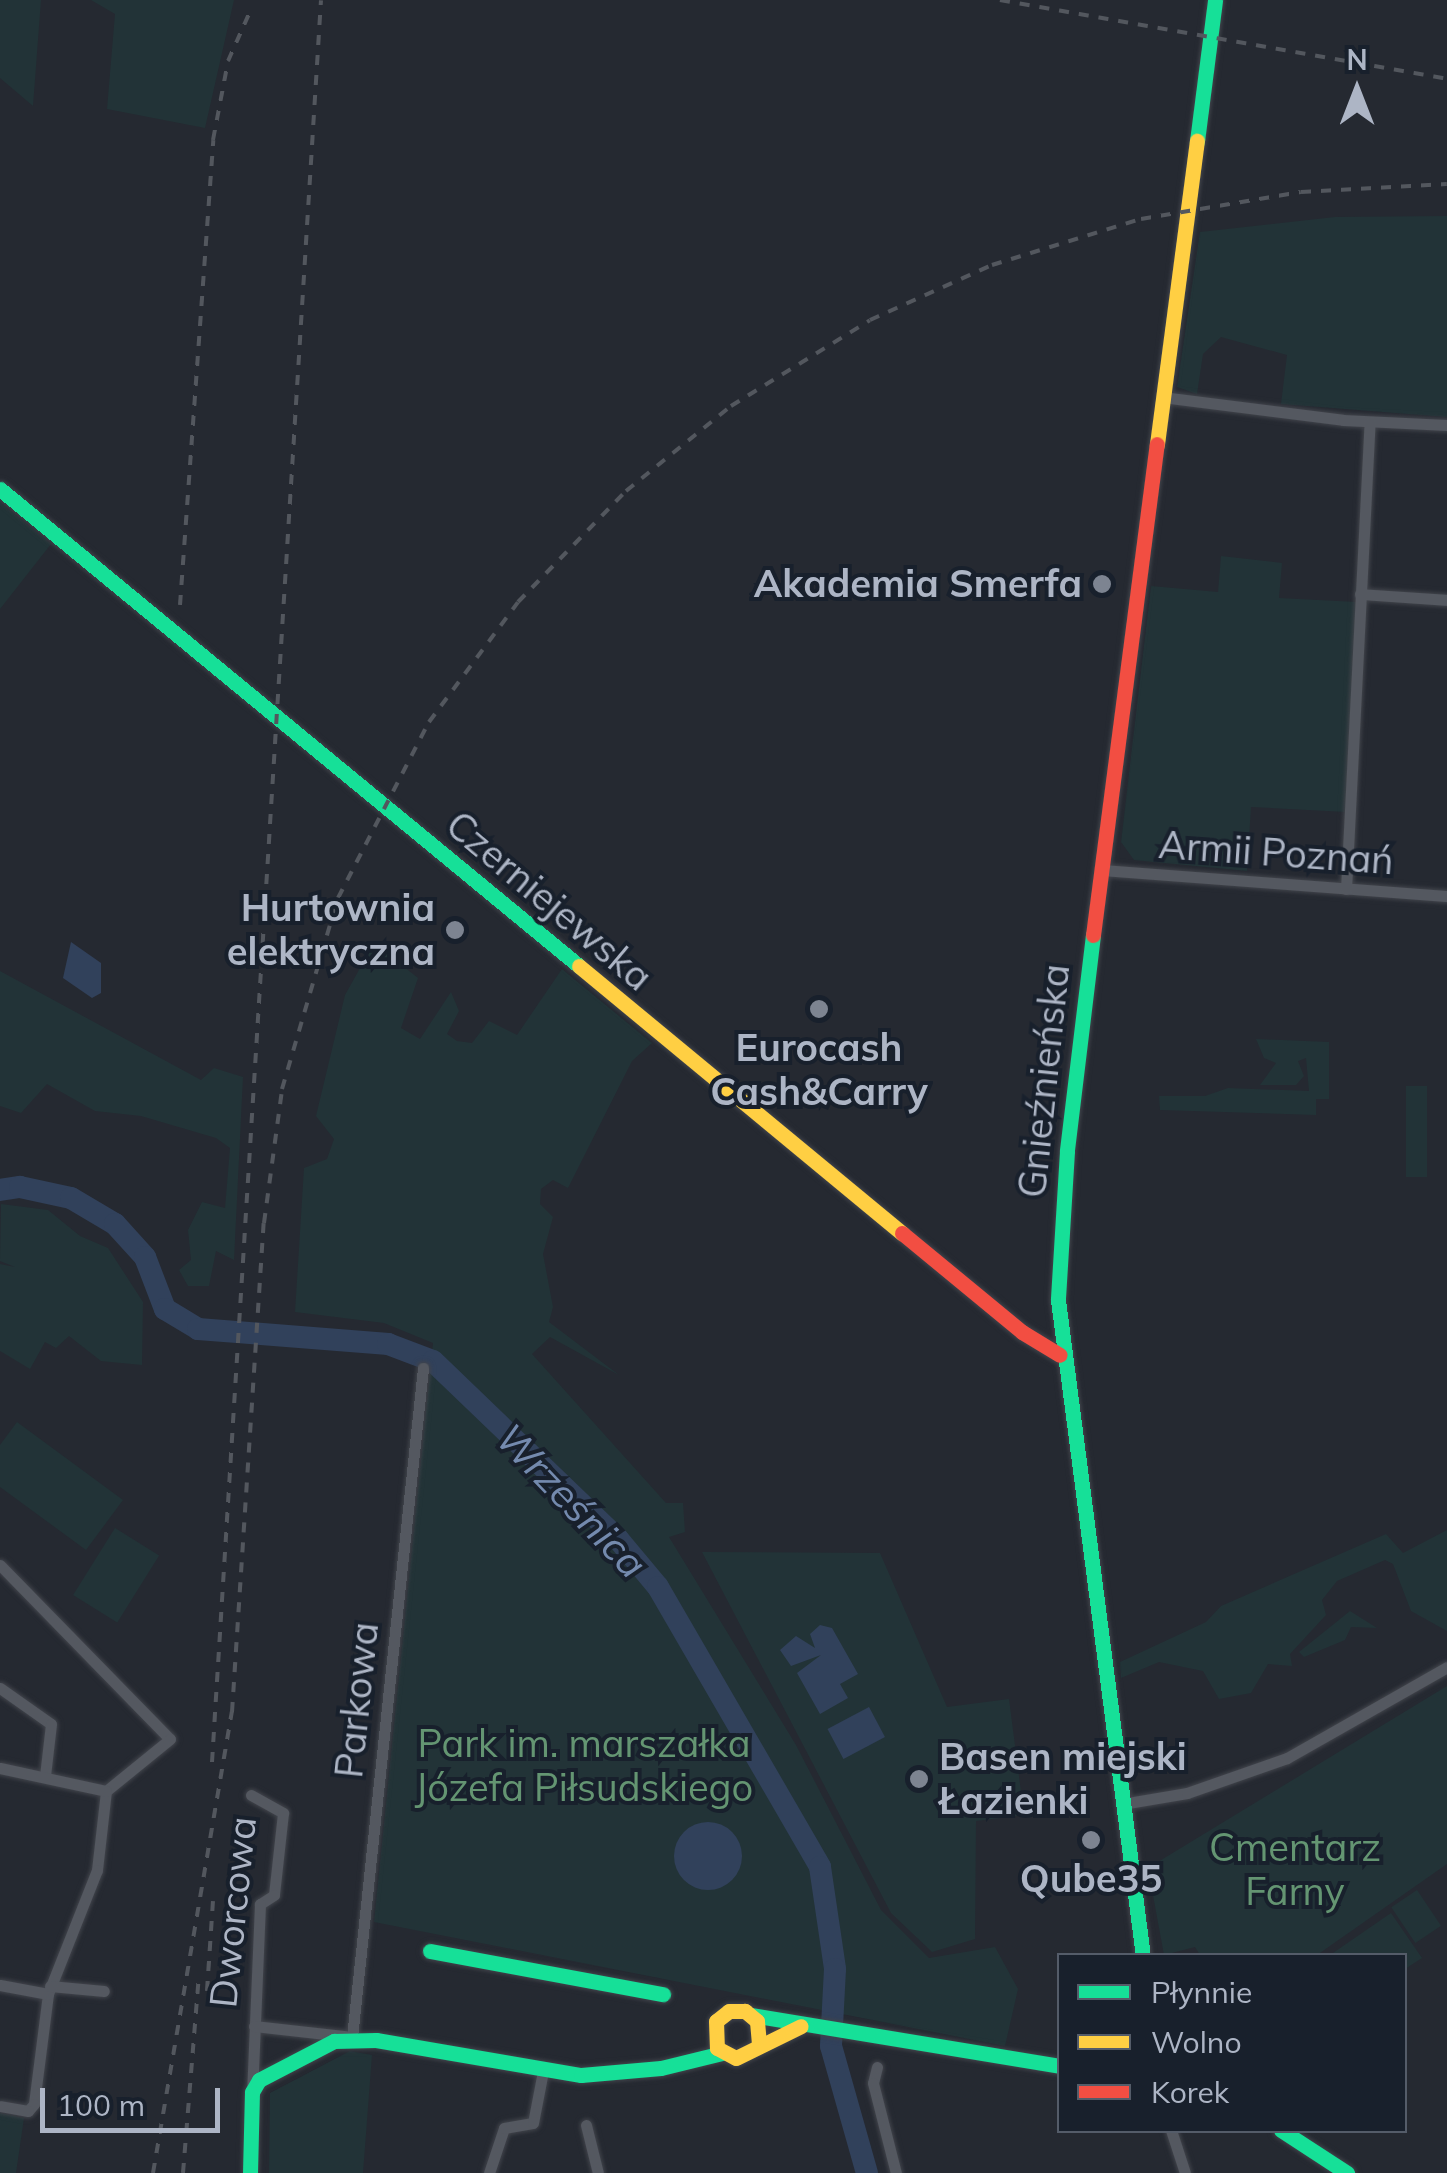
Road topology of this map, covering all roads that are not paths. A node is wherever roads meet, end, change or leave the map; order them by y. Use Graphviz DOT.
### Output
graph roads {
  1 [pos="1215,0"];
  2 [pos="1162,397"];
  3 [pos="1370,423"];
  4 [pos="1447,425"];
  5 [pos="0,488"];
  6 [pos="1360,594"];
  7 [pos="1447,600"];
  8 [pos="1101,870"];
  9 [pos="1346,889"];
  10 [pos="1447,896"];
  11 [pos="1060,1355"];
  12 [pos="423,1368"];
  13 [pos="0,1565"];
  14 [pos="1447,1667"];
  15 [pos="0,1688"];
  16 [pos="0,1768"];
  17 [pos="45,1776"];
  18 [pos="106,1791"];
  19 [pos="251,1794"];
  20 [pos="1122,1804"];
  21 [pos="430,1950"];
  22 [pos="1143,1953"];
  23 [pos="0,1985"];
  24 [pos="49,1990"];
  25 [pos="104,1991"];
  26 [pos="663,1994"];
  27 [pos="752,2015"];
  28 [pos="814,2023"];
  29 [pos="254,2026"];
  30 [pos="713,2036"];
  31 [pos="352,2038"];
  32 [pos="759,2044"];
  33 [pos="722,2053"];
  34 [pos="673,2065"];
  35 [pos="877,2067"];
  36 [pos="1056,2068"];
  37 [pos="543,2071"];
  38 [pos="252,2092"];
  39 [pos="0,2106"];
  40 [pos="586,2125"];
  41 [pos="1286,2133"];
  42 [pos="1174,2142"];
  43 [pos="250,2173"];
  44 [pos="489,2173"];
  45 [pos="598,2173"];
  46 [pos="896,2173"];
  47 [pos="1185,2173"];
  48 [pos="1347,2173"];
  1 -- 2 [label="street, Gnieźnieńska"];
  2 -- 3 [label="street"];
  2 -- 8 [label="street, Gnieźnieńska"];
  3 -- 4 [label="street"];
  3 -- 6 [label="street"];
  5 -- 11 [label="street, Czerniejewska"];
  6 -- 7 [label="street"];
  6 -- 9 [label="street"];
  8 -- 9 [label="street, Armii Poznań"];
  8 -- 11 [label="street, Gnieźnieńska"];
  9 -- 10 [label="street, Armii Poznań"];
  11 -- 20 [label="street, Gnieźnieńska"];
  12 -- 31 [label="street, Parkowa"];
  13 -- 18 [label="street"];
  14 -- 20 [label="street"];
  15 -- 17 [label="street"];
  16 -- 17 [label="street"];
  17 -- 18 [label="street"];
  18 -- 24 [label="street"];
  19 -- 29 [label="street, Dworcowa"];
  20 -- 22 [label="street, Gnieźnieńska"];
  21 -- 26 [label="street"];
  23 -- 24 [label="street"];
  24 -- 25 [label="street"];
  24 -- 39 [label="street"];
  27 -- 28 [label="street"];
  27 -- 30 [label="street"];
  27 -- 32 [label="street"];
  28 -- 32 [label="street"];
  28 -- 36 [label="street"];
  29 -- 31 [label="street"];
  29 -- 38 [label="street, Dworcowa"];
  30 -- 33 [label="street"];
  30 -- 34 [label="street"];
  31 -- 37 [label="street"];
  31 -- 38 [label="street"];
  32 -- 33 [label="street"];
  33 -- 34 [label="street"];
  34 -- 37 [label="street"];
  35 -- 46 [label="street"];
  37 -- 44 [label="street"];
  38 -- 43 [label="street, Dworcowa"];
  40 -- 45 [label="street"];
  41 -- 48 [label="street"];
  42 -- 47 [label="street"];
}
